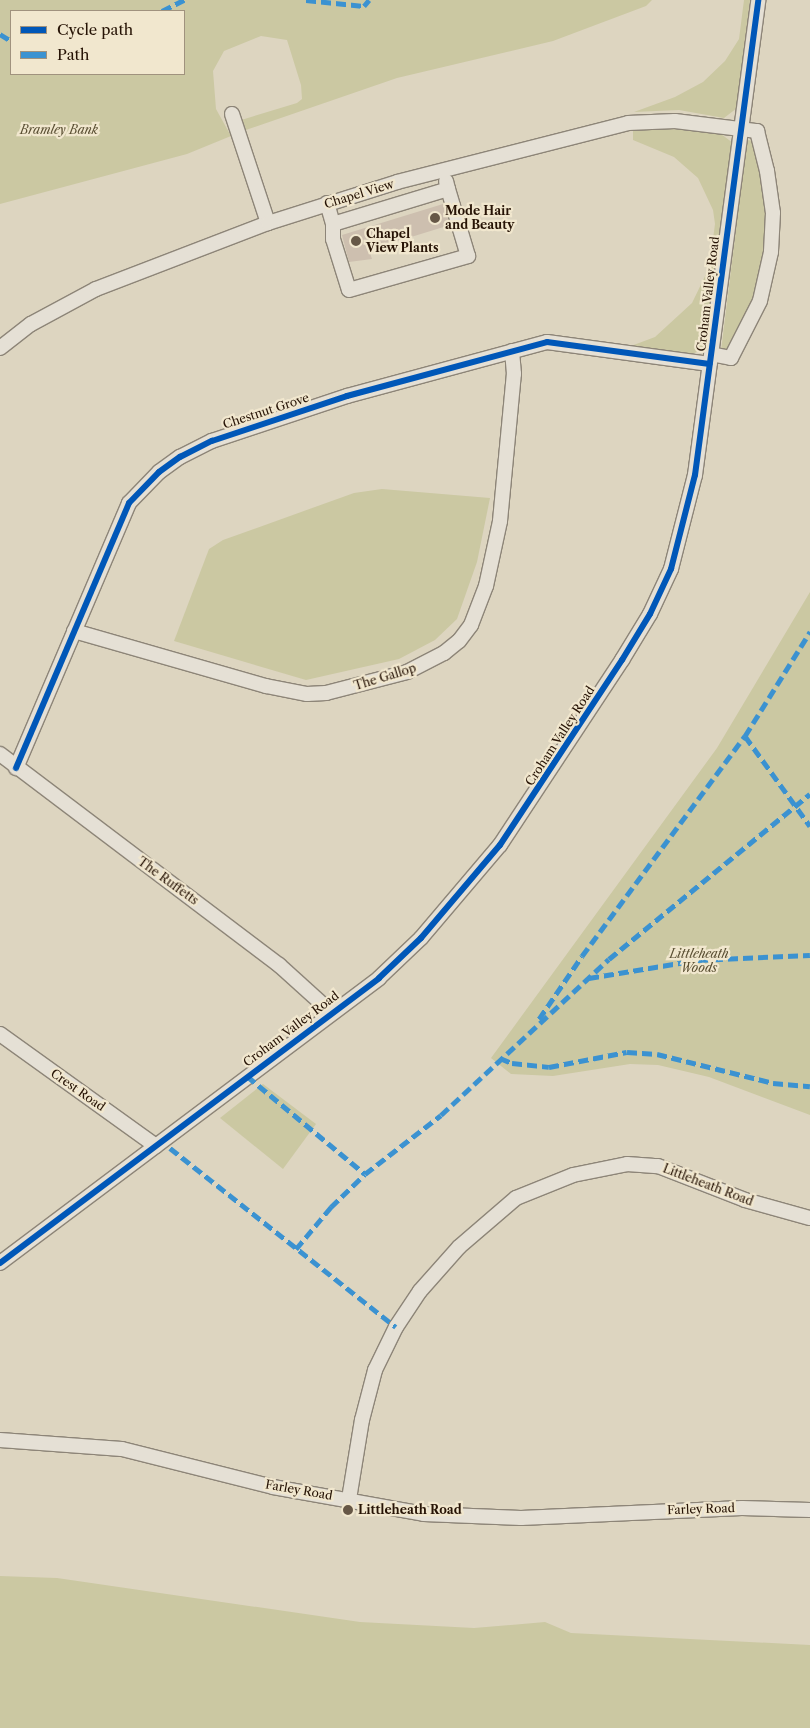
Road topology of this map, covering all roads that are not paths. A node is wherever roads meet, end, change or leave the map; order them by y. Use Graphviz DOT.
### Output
graph roads {
  1 [pos="758,0"];
  2 [pos="232,114"];
  3 [pos="743,127"];
  4 [pos="444,171"];
  5 [pos="448,189"];
  6 [pos="327,203"];
  7 [pos="268,223"];
  8 [pos="333,224"];
  9 [pos="0,348"];
  10 [pos="512,351"];
  11 [pos="710,359"];
  12 [pos="74,632"];
  13 [pos="0,754"];
  14 [pos="16,768"];
  15 [pos="331,1012"];
  16 [pos="0,1034"];
  17 [pos="156,1146"];
  18 [pos="810,1218"];
  19 [pos="0,1263"];
  20 [pos="0,1440"];
  21 [pos="349,1499"];
  22 [pos="810,1510"];
  1 -- 3 [label="street, Croham Valley Road"];
  2 -- 7 [label="street"];
  3 -- 4 [label="street, Chapel View"];
  3 -- 11 [label="street, Croham Valley Road"];
  3 -- 11 [label="street, Chestnut Grove"];
  4 -- 5 [label="street"];
  4 -- 6 [label="street, Chapel View"];
  5 -- 8 [label="street"];
  5 -- 8 [label="street"];
  6 -- 7 [label="street, Chapel View"];
  6 -- 8 [label="street"];
  7 -- 9 [label="street, Chapel View"];
  10 -- 11 [label="street, Chestnut Grove"];
  10 -- 12 [label="street, Chestnut Grove"];
  10 -- 12 [label="street, The Gallop"];
  11 -- 15 [label="street, Croham Valley Road"];
  12 -- 14 [label="street, Chestnut Grove"];
  13 -- 14 [label="street, The Ruffetts"];
  14 -- 15 [label="street, The Ruffetts"];
  15 -- 17 [label="street, Croham Valley Road"];
  16 -- 17 [label="street, Crest Road"];
  17 -- 19 [label="street, Croham Valley Road"];
  18 -- 21 [label="street, Littleheath Road"];
  20 -- 21 [label="street, Farley Road"];
  21 -- 22 [label="street, Farley Road"];
}
